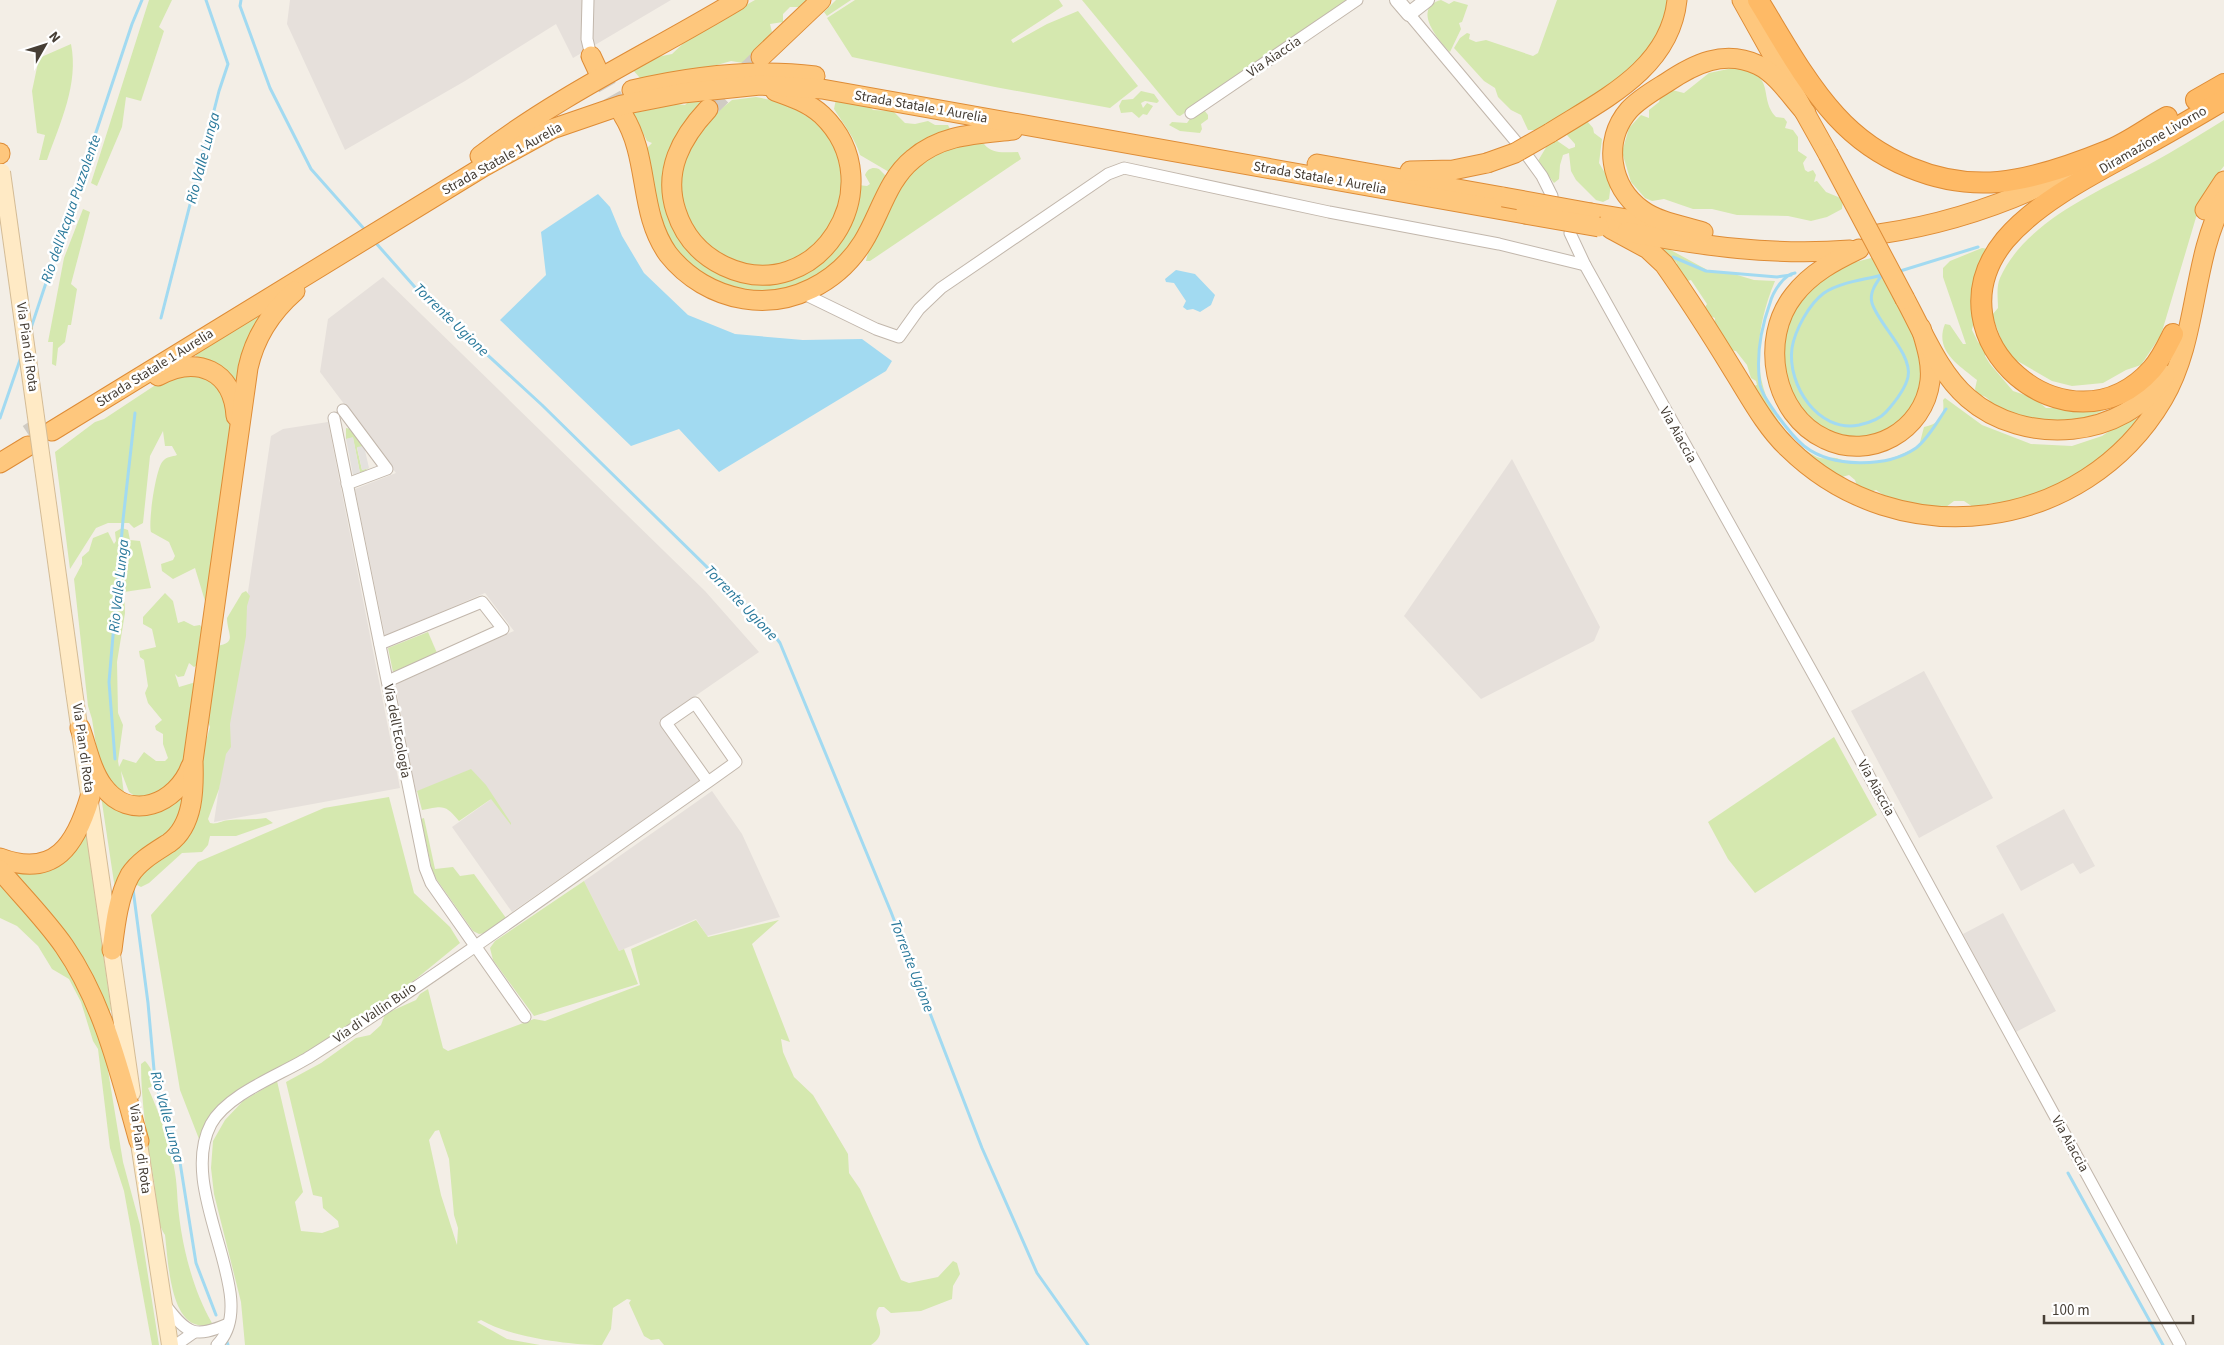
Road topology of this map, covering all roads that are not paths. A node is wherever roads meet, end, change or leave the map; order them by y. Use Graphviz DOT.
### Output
graph roads {
  1 [pos="588,0"];
  2 [pos="738,0"];
  3 [pos="821,0"];
  4 [pos="1357,0"];
  5 [pos="1397,0"];
  6 [pos="1427,0"];
  7 [pos="1677,0"];
  8 [pos="1742,0"];
  9 [pos="1758,0"];
  10 [pos="1409,14"];
  11 [pos="761,57"];
  12 [pos="595,64"];
  13 [pos="2224,84"];
  14 [pos="760,85"];
  15 [pos="2224,100"];
  16 [pos="708,109"];
  17 [pos="1191,113"];
  18 [pos="1806,114"];
  19 [pos="623,115"];
  20 [pos="1034,128"];
  21 [pos="1518,144"];
  22 [pos="2109,151"];
  23 [pos="1526,154"];
  24 [pos="480,156"];
  25 [pos="1,157"];
  26 [pos="1354,171"];
  27 [pos="2082,180"];
  28 [pos="2224,181"];
  29 [pos="1552,196"];
  30 [pos="2224,200"];
  31 [pos="406,208"];
  32 [pos="1600,223"];
  33 [pos="1703,232"];
  34 [pos="1570,233"];
  35 [pos="1871,243"];
  36 [pos="340,249"];
  37 [pos="1585,265"];
  38 [pos="321,266"];
  39 [pos="802,293"];
  40 [pos="1921,328"];
  41 [pos="2180,336"];
  42 [pos="343,410"];
  43 [pos="79,415"];
  44 [pos="334,418"];
  45 [pos="236,442"];
  46 [pos="0,450"];
  47 [pos="0,463"];
  48 [pos="347,484"];
  49 [pos="380,644"];
  50 [pos="388,680"];
  51 [pos="80,728"];
  52 [pos="193,761"];
  53 [pos="708,782"];
  54 [pos="90,797"];
  55 [pos="0,858"];
  56 [pos="0,870"];
  57 [pos="474,946"];
  58 [pos="112,950"];
  59 [pos="525,1017"];
  60 [pos="139,1141"];
  61 [pos="164,1305"];
  62 [pos="228,1324"];
  63 [pos="194,1333"];
  64 [pos="170,1345"];
  65 [pos="176,1345"];
  66 [pos="217,1345"];
  67 [pos="2180,1345"];
  1 -- 12 [label="street"];
  2 -- 24 [label="highway"];
  3 -- 11 [label="highway"];
  4 -- 17 [label="street, Via Aiaccia"];
  5 -- 10 [label="street"];
  6 -- 10 [label="street"];
  7 -- 26 [label="highway, bridge"];
  8 -- 18 [label="highway"];
  9 -- 22 [label="highway, Diramazione Livorno"];
  10 -- 21 [label="street"];
  13 -- 22 [label="highway, Diramazione Livorno"];
  14 -- 16 [label="highway"];
  14 -- 20 [label="highway, Strada Statale 1 Aurelia"];
  14 -- 31 [label="highway, Strada Statale 1 Aurelia"];
  15 -- 27 [label="highway, Diramazione Livorno"];
  18 -- 33 [label="highway"];
  18 -- 40 [label="highway, bridge"];
  19 -- 39 [label="highway"];
  20 -- 32 [label="highway, Strada Statale 1 Aurelia, bridge"];
  20 -- 39 [label="highway"];
  22 -- 35 [label="highway, Strada Statale 1 Aurelia"];
  23 -- 29 [label="street"];
  24 -- 26 [label="highway, Strada Statale 1 Aurelia"];
  24 -- 31 [label="highway, Strada Statale 1 Aurelia"];
  25 -- 51 [label="main road, Via Pian di Rota, bridge"];
  26 -- 32 [label="highway, Strada Statale 1 Aurelia, bridge"];
  27 -- 35 [label="highway, Strada Statale 1 Aurelia"];
  27 -- 41 [label="highway, Diramazione Livorno"];
  28 -- 41 [label="highway"];
  30 -- 41 [label="highway"];
  31 -- 36 [label="highway, Strada Statale 1 Aurelia"];
  32 -- 33 [label="highway, Strada Statale 1 Aurelia"];
  32 -- 35 [label="highway, Strada Statale 1 Aurelia"];
  32 -- 41 [label="highway"];
  33 -- 35 [label="highway, Strada Statale 1 Aurelia"];
  34 -- 37 [label="street, Via Aiaccia"];
  35 -- 40 [label="highway"];
  36 -- 38 [label="highway, Strada Statale 1 Aurelia"];
  36 -- 43 [label="highway, Strada Statale 1 Aurelia"];
  37 -- 39 [label="street"];
  37 -- 67 [label="street, Via Aiaccia"];
  38 -- 43 [label="highway, Strada Statale 1 Aurelia"];
  38 -- 45 [label="highway"];
  40 -- 41 [label="highway"];
  42 -- 48 [label="street"];
  43 -- 45 [label="highway"];
  44 -- 48 [label="street, Via dell'Ecologia"];
  45 -- 52 [label="highway"];
  46 -- 47 [label="highway"];
  48 -- 49 [label="street, Via dell'Ecologia"];
  49 -- 50 [label="street, Via dell'Ecologia"];
  49 -- 50 [label="street"];
  50 -- 57 [label="street, Via dell'Ecologia"];
  51 -- 52 [label="highway"];
  51 -- 54 [label="main road, Via Pian di Rota"];
  52 -- 58 [label="highway"];
  53 -- 53 [label="street, Via di Vallin Buio"];
  53 -- 57 [label="street, Via di Vallin Buio"];
  54 -- 55 [label="highway"];
  54 -- 58 [label="main road, Via Pian di Rota"];
  56 -- 60 [label="highway"];
  57 -- 59 [label="street, Via dell'Ecologia"];
  57 -- 62 [label="street, Via di Vallin Buio"];
  58 -- 60 [label="main road, Via Pian di Rota"];
  60 -- 61 [label="main road, Via Pian di Rota"];
  61 -- 63 [label="street"];
  61 -- 64 [label="main road, Via Pian di Rota"];
  62 -- 63 [label="street"];
  62 -- 66 [label="street, Via di Vallin Buio"];
  63 -- 65 [label="street"];
}
